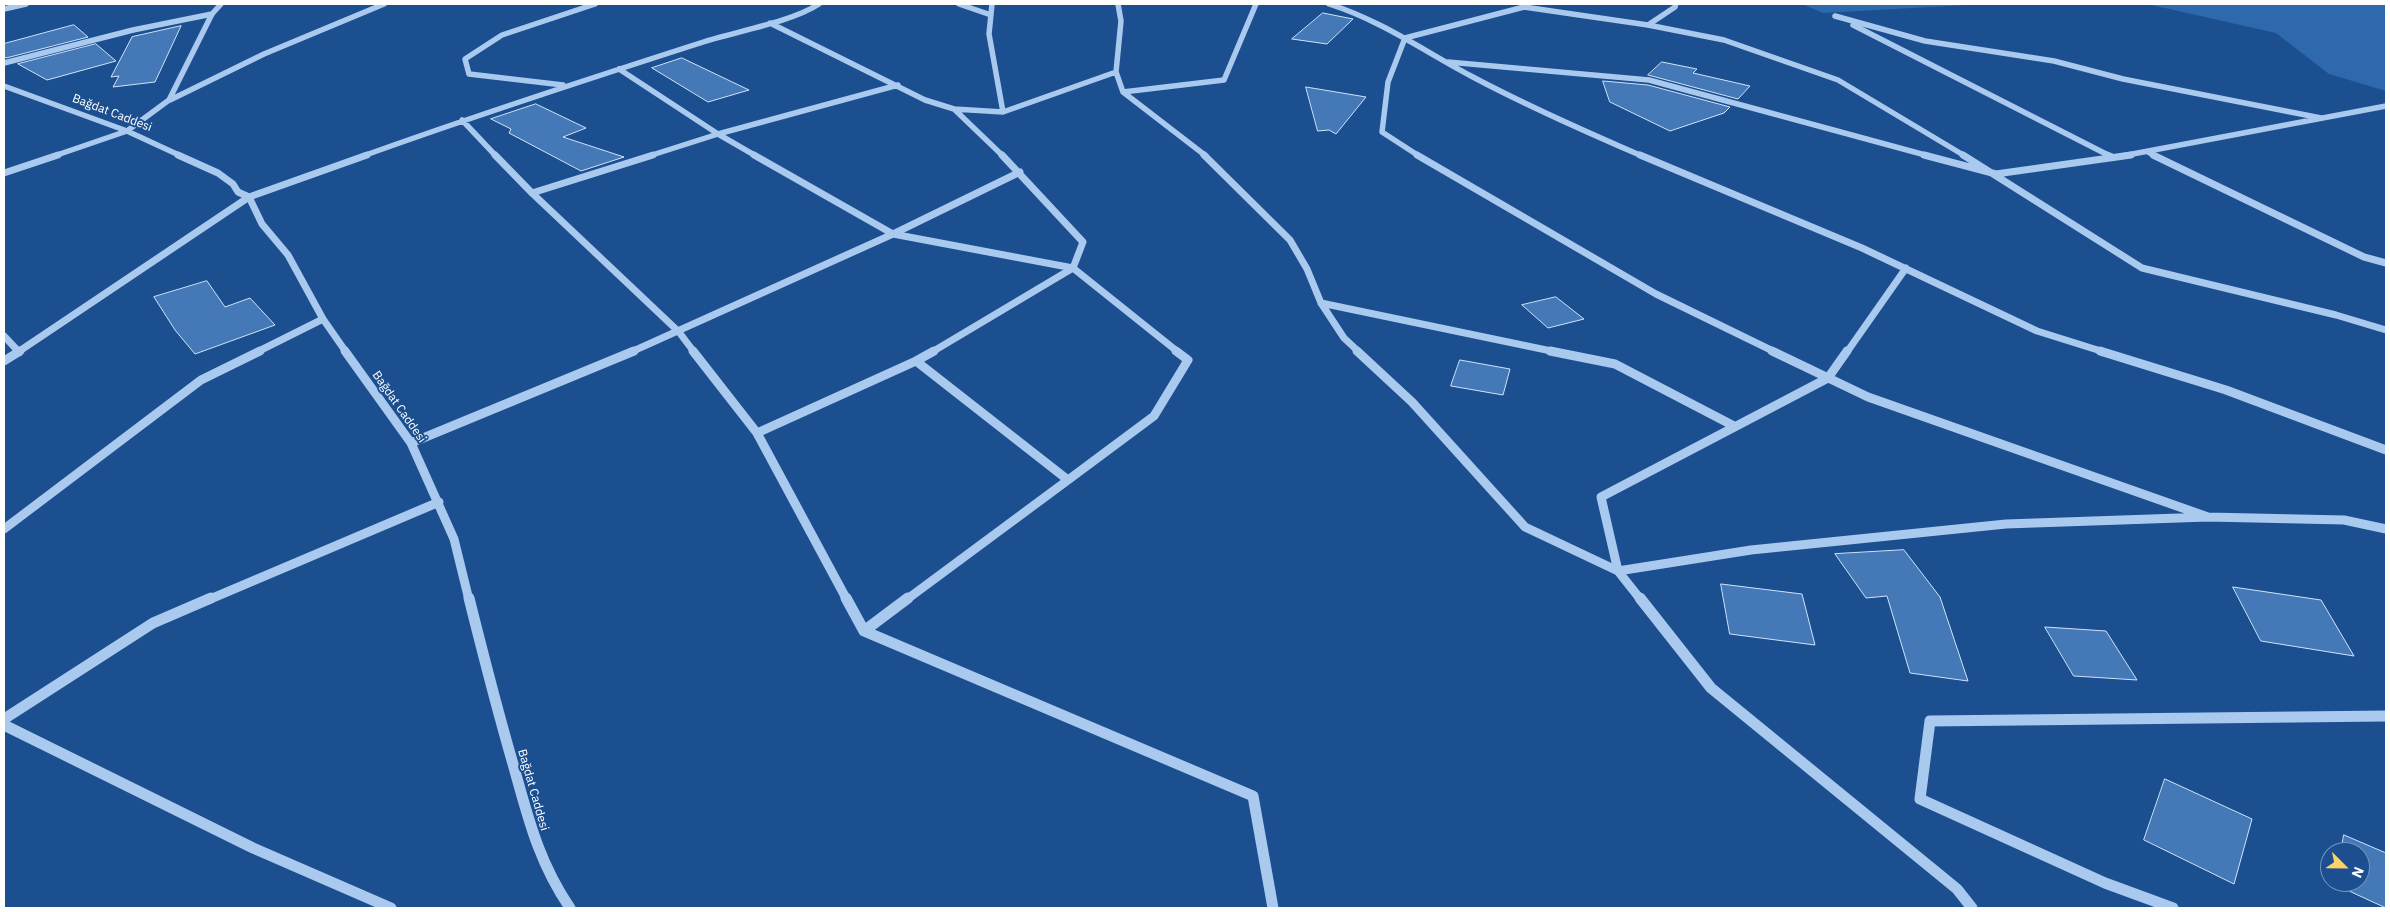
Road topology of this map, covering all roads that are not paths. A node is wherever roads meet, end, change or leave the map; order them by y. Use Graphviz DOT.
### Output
graph roads {
  1 [pos="26,4"];
  2 [pos="221,4"];
  3 [pos="384,4"];
  4 [pos="595,4"];
  5 [pos="819,4"];
  6 [pos="959,4"];
  7 [pos="992,4"];
  8 [pos="1118,4"];
  9 [pos="1256,4"];
  10 [pos="1329,4"];
  11 [pos="1676,4"];
  12 [pos="1522,5"];
  13 [pos="580,6"];
  14 [pos="4,9"];
  15 [pos="212,14"];
  16 [pos="991,15"];
  17 [pos="770,23"];
  18 [pos="1648,25"];
  19 [pos="1405,38"];
  20 [pos="1445,61"];
  21 [pos="4,63"];
  22 [pos="619,68"];
  23 [pos="1116,72"];
  24 [pos="898,85"];
  25 [pos="4,86"];
  26 [pos="566,86"];
  27 [pos="1123,92"];
  28 [pos="169,100"];
  29 [pos="2386,106"];
  30 [pos="954,109"];
  31 [pos="1003,112"];
  32 [pos="2326,118"];
  33 [pos="462,120"];
  34 [pos="127,131"];
  35 [pos="718,134"];
  36 [pos="2148,152"];
  37 [pos="2112,158"];
  38 [pos="1020,172"];
  39 [pos="4,173"];
  40 [pos="1996,174"];
  41 [pos="532,194"];
  42 [pos="249,197"];
  43 [pos="893,234"];
  44 [pos="2386,263"];
  45 [pos="1072,268"];
  46 [pos="1906,268"];
  47 [pos="1322,303"];
  48 [pos="323,319"];
  49 [pos="2386,330"];
  50 [pos="680,332"];
  51 [pos="4,336"];
  52 [pos="19,352"];
  53 [pos="4,361"];
  54 [pos="916,361"];
  55 [pos="1828,378"];
  56 [pos="1734,426"];
  57 [pos="757,433"];
  58 [pos="411,444"];
  59 [pos="2386,450"];
  60 [pos="1068,480"];
  61 [pos="439,502"];
  62 [pos="2208,517"];
  63 [pos="4,529"];
  64 [pos="2386,529"];
  65 [pos="1618,571"];
  66 [pos="864,630"];
  67 [pos="2386,716"];
  68 [pos="4,719"];
  69 [pos="4,725"];
  70 [pos="391,908"];
  71 [pos="570,908"];
  72 [pos="1273,908"];
  73 [pos="1972,908"];
  74 [pos="2172,908"];
  1 -- 14 [label="street"];
  2 -- 15 [label="street"];
  3 -- 28 [label="street"];
  4 -- 13 [label="street"];
  5 -- 17 [label="street"];
  6 -- 16 [label="street"];
  7 -- 16 [label="street"];
  8 -- 23 [label="street"];
  9 -- 27 [label="street"];
  10 -- 19 [label="street"];
  11 -- 18 [label="street"];
  12 -- 18 [label="street"];
  12 -- 19 [label="street"];
  13 -- 26 [label="street"];
  15 -- 21 [label="street"];
  15 -- 28 [label="street"];
  16 -- 31 [label="street"];
  17 -- 22 [label="street"];
  17 -- 24 [label="street"];
  18 -- 40 [label="street"];
  19 -- 20 [label="street"];
  19 -- 55 [label="street"];
  20 -- 40 [label="street"];
  20 -- 46 [label="street"];
  22 -- 26 [label="street"];
  22 -- 35 [label="street"];
  23 -- 27 [label="street"];
  23 -- 31 [label="street"];
  24 -- 30 [label="street"];
  24 -- 35 [label="street"];
  25 -- 34 [label="street, Bağdat Caddesi"];
  26 -- 33 [label="street"];
  27 -- 47 [label="street"];
  28 -- 34 [label="street"];
  29 -- 32 [label="street"];
  30 -- 31 [label="street"];
  30 -- 38 [label="street"];
  32 -- 36 [label="street"];
  32 -- 37 [label="street"];
  33 -- 41 [label="street"];
  33 -- 42 [label="street"];
  34 -- 39 [label="street"];
  34 -- 42 [label="street, Bağdat Caddesi"];
  35 -- 41 [label="street"];
  35 -- 43 [label="street"];
  36 -- 37 [label="street"];
  36 -- 44 [label="street"];
  37 -- 40 [label="street"];
  38 -- 43 [label="street"];
  38 -- 45 [label="street"];
  40 -- 49 [label="street"];
  41 -- 50 [label="street"];
  42 -- 48 [label="street, Bağdat Caddesi"];
  42 -- 52 [label="street"];
  43 -- 45 [label="street"];
  43 -- 50 [label="street"];
  45 -- 54 [label="street"];
  45 -- 60 [label="street"];
  46 -- 55 [label="street"];
  46 -- 59 [label="street"];
  47 -- 56 [label="street"];
  47 -- 65 [label="street"];
  48 -- 58 [label="street, Bağdat Caddesi"];
  48 -- 63 [label="street"];
  50 -- 57 [label="street"];
  50 -- 58 [label="street"];
  51 -- 52 [label="street"];
  52 -- 53 [label="street"];
  54 -- 57 [label="street"];
  54 -- 60 [label="street"];
  55 -- 56 [label="street"];
  55 -- 62 [label="street"];
  56 -- 65 [label="street"];
  57 -- 66 [label="street"];
  58 -- 61 [label="street, Bağdat Caddesi"];
  60 -- 66 [label="street"];
  61 -- 68 [label="street"];
  61 -- 71 [label="street, Bağdat Caddesi"];
  62 -- 64 [label="street"];
  62 -- 65 [label="street"];
  65 -- 73 [label="street"];
  66 -- 72 [label="street"];
  67 -- 74 [label="street"];
  69 -- 70 [label="street"];
}
